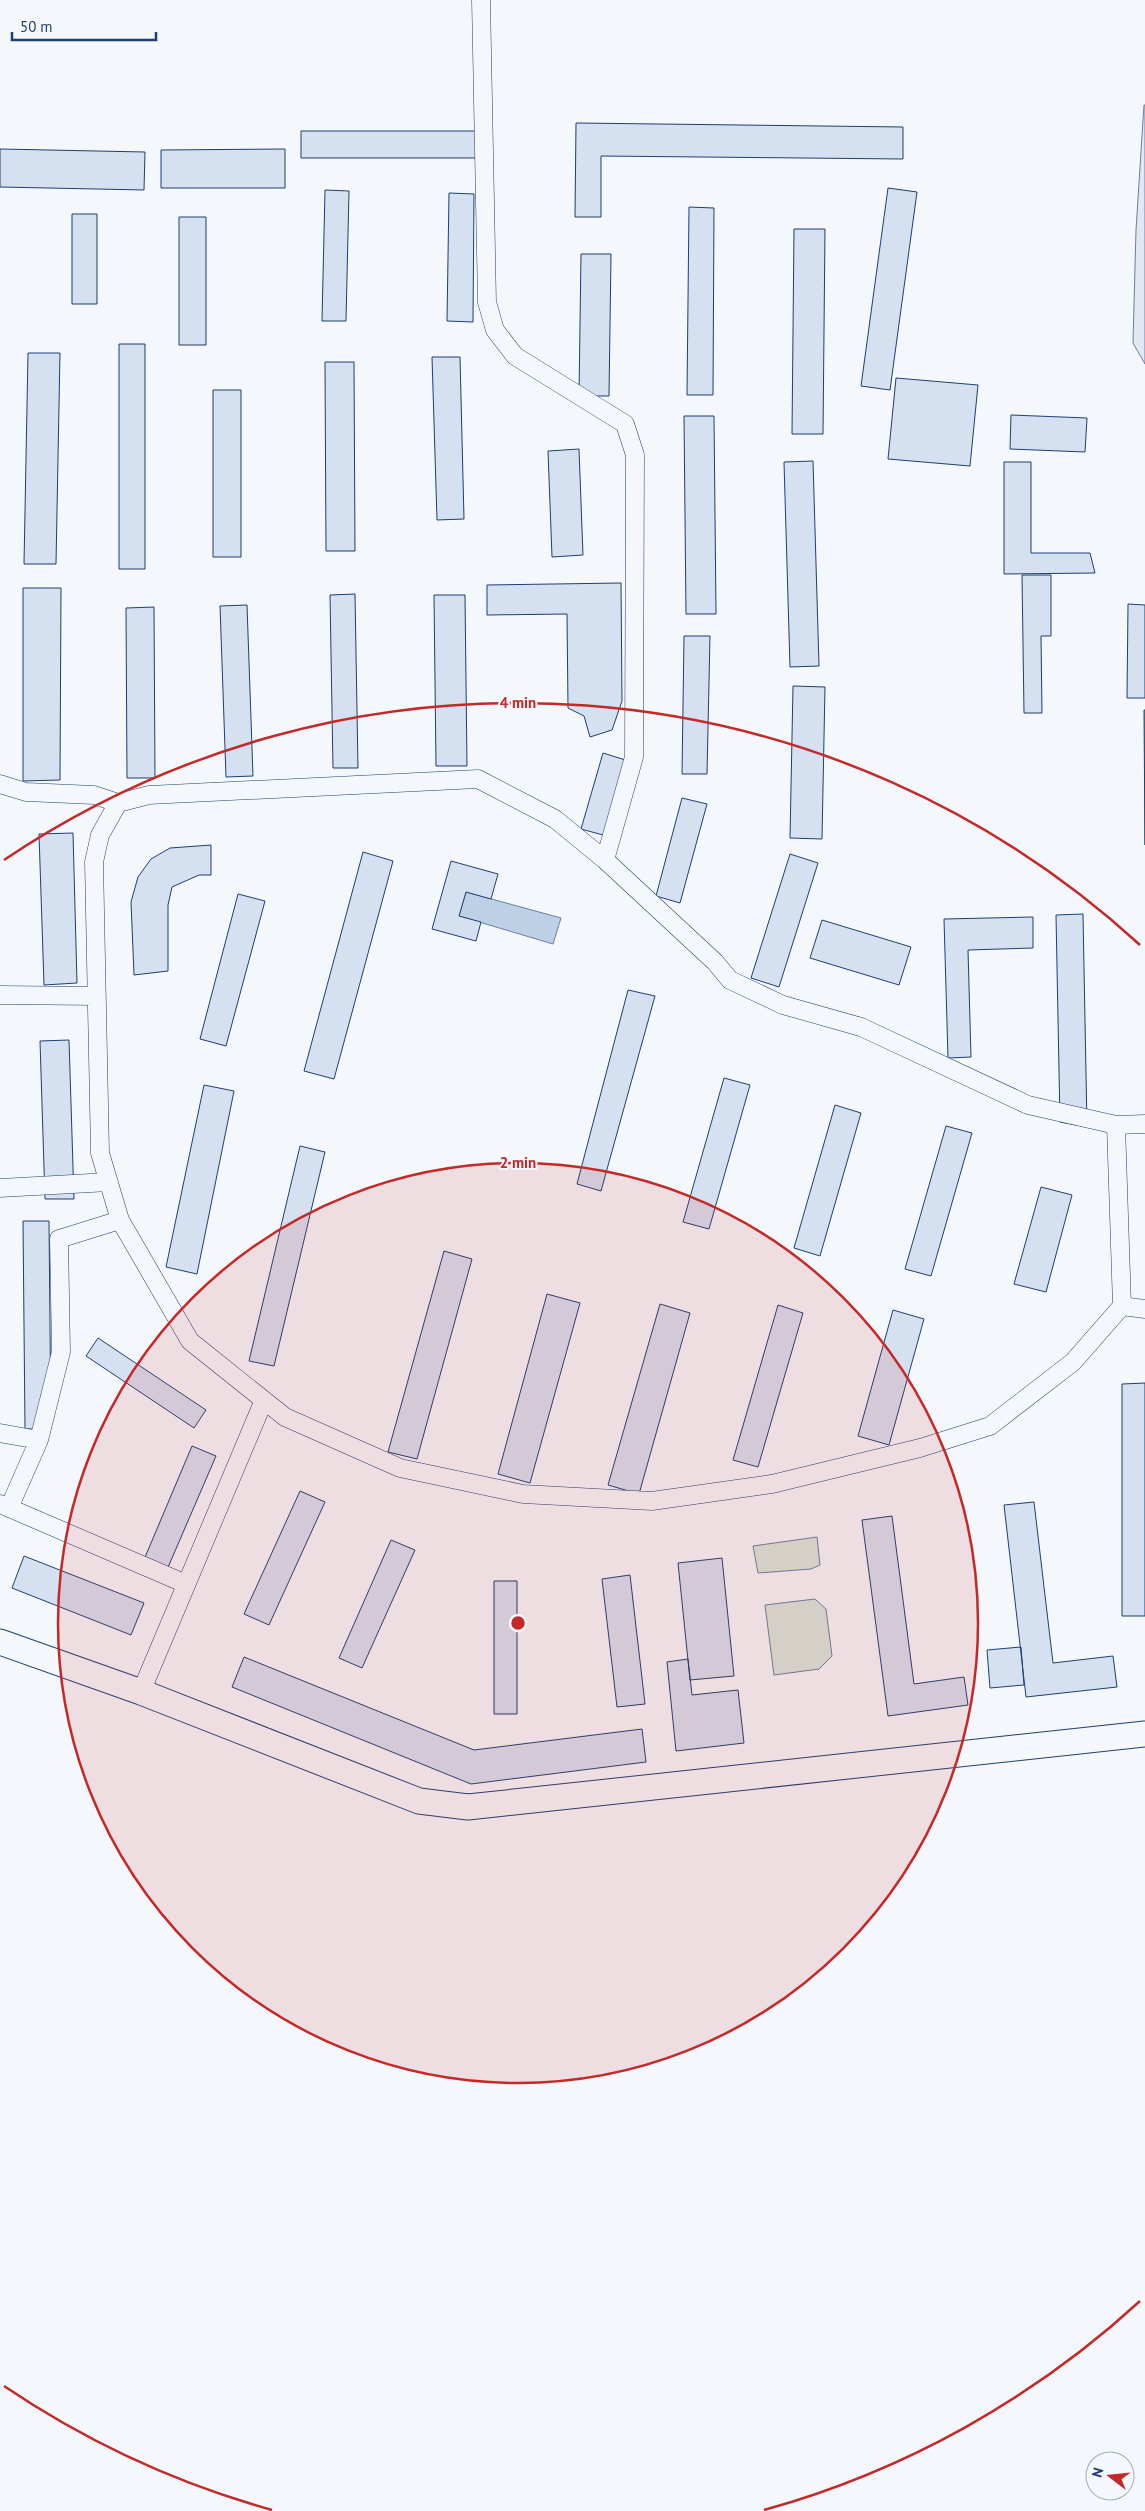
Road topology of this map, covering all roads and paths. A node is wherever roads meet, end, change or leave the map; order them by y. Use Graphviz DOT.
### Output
graph roads {
  1 [pos="481,0"];
  2 [pos="0,784"];
  3 [pos="118,803"];
  4 [pos="604,860"];
  5 [pos="0,995"];
  6 [pos="96,996"];
  7 [pos="1145,1124"];
  8 [pos="1116,1125"];
  9 [pos="108,1182"];
  10 [pos="0,1188"];
  11 [pos="120,1220"];
  12 [pos="1122,1306"];
  13 [pos="1145,1310"];
  14 [pos="264,1400"];
  15 [pos="0,1433"];
  16 [pos="39,1440"];
  17 [pos="5,1506"];
  18 [pos="186,1584"];
  19 [pos="0,1642"];
  20 [pos="141,1692"];
  21 [pos="1145,1734"];
  1 -- 4 [label="street"];
  2 -- 3 [label="street"];
  3 -- 4 [label="street"];
  3 -- 6 [label="street"];
  4 -- 8 [label="street"];
  5 -- 6 [label="street"];
  6 -- 9 [label="street"];
  7 -- 8 [label="street"];
  8 -- 12 [label="street"];
  9 -- 10 [label="street"];
  9 -- 11 [label="street"];
  11 -- 14 [label="street"];
  11 -- 16 [label="street"];
  12 -- 13 [label="street"];
  12 -- 14 [label="street"];
  14 -- 18 [label="street"];
  15 -- 16 [label="street"];
  16 -- 17 [label="street"];
  17 -- 18 [label="street"];
  18 -- 20 [label="street"];
  19 -- 20 [label="street"];
  20 -- 21 [label="street"];
}
